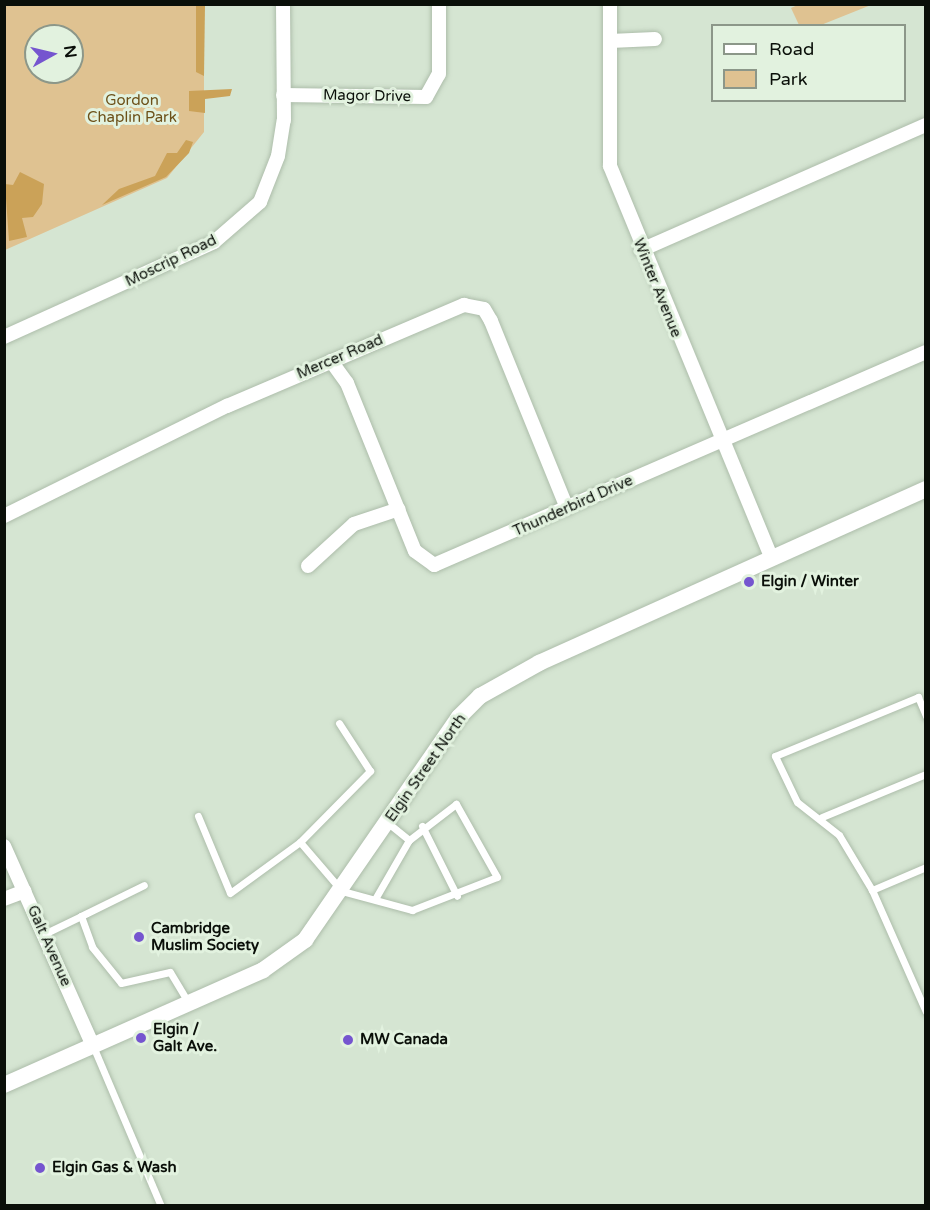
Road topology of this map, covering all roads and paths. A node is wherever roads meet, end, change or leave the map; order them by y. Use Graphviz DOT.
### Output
graph roads {
  1 [pos="283,4"];
  2 [pos="439,4"];
  3 [pos="610,4"];
  4 [pos="655,39"];
  5 [pos="610,41"];
  6 [pos="283,95"];
  7 [pos="926,125"];
  8 [pos="641,250"];
  9 [pos="4,338"];
  10 [pos="926,352"];
  11 [pos="331,361"];
  12 [pos="720,441"];
  13 [pos="926,489"];
  14 [pos="567,508"];
  15 [pos="399,509"];
  16 [pos="4,516"];
  17 [pos="771,557"];
  18 [pos="308,566"];
  19 [pos="926,716"];
  20 [pos="339,723"];
  21 [pos="926,774"];
  22 [pos="198,816"];
  23 [pos="822,817"];
  24 [pos="388,823"];
  25 [pos="422,826"];
  26 [pos="409,840"];
  27 [pos="300,842"];
  28 [pos="4,846"];
  29 [pos="926,867"];
  30 [pos="144,885"];
  31 [pos="872,890"];
  32 [pos="25,891"];
  33 [pos="342,891"];
  34 [pos="457,896"];
  35 [pos="4,899"];
  36 [pos="375,899"];
  37 [pos="81,916"];
  38 [pos="44,934"];
  39 [pos="188,1004"];
  40 [pos="926,1012"];
  41 [pos="93,1046"];
  42 [pos="4,1085"];
  43 [pos="161,1206"];
  1 -- 6 [label="street, Moscrip Road"];
  2 -- 6 [label="street, Magor Drive"];
  3 -- 5 [label="street, Winter Avenue"];
  4 -- 5 [label="street"];
  5 -- 8 [label="street, Winter Avenue"];
  6 -- 9 [label="street, Moscrip Road"];
  7 -- 8 [label="street"];
  8 -- 12 [label="street, Winter Avenue"];
  10 -- 12 [label="street, Thunderbird Drive"];
  11 -- 14 [label="street, Mercer Road"];
  11 -- 15 [label="street, Thunderbird Drive"];
  11 -- 16 [label="street, Mercer Road"];
  12 -- 14 [label="street, Thunderbird Drive"];
  12 -- 17 [label="street, Winter Avenue"];
  13 -- 17 [label="street, Elgin Street North"];
  14 -- 15 [label="street, Thunderbird Drive"];
  15 -- 18 [label="street"];
  17 -- 24 [label="street, Elgin Street North"];
  19 -- 23 [label="lane"];
  20 -- 27 [label="lane"];
  21 -- 23 [label="lane"];
  22 -- 27 [label="lane"];
  23 -- 31 [label="lane"];
  24 -- 26 [label="lane"];
  24 -- 33 [label="street, Elgin Street North"];
  25 -- 26 [label="lane"];
  25 -- 34 [label="lane"];
  25 -- 34 [label="lane"];
  26 -- 36 [label="lane"];
  27 -- 33 [label="lane"];
  28 -- 32 [label="street, Galt Avenue"];
  29 -- 31 [label="lane"];
  30 -- 37 [label="lane"];
  31 -- 40 [label="lane"];
  32 -- 35 [label="street"];
  32 -- 38 [label="street, Galt Avenue"];
  33 -- 36 [label="lane"];
  33 -- 39 [label="street, Elgin Street North"];
  34 -- 36 [label="lane"];
  37 -- 38 [label="lane"];
  37 -- 39 [label="lane"];
  38 -- 41 [label="street, Galt Avenue"];
  39 -- 41 [label="street, Elgin Street North"];
  41 -- 42 [label="street, Elgin Street North"];
  41 -- 43 [label="lane"];
}
